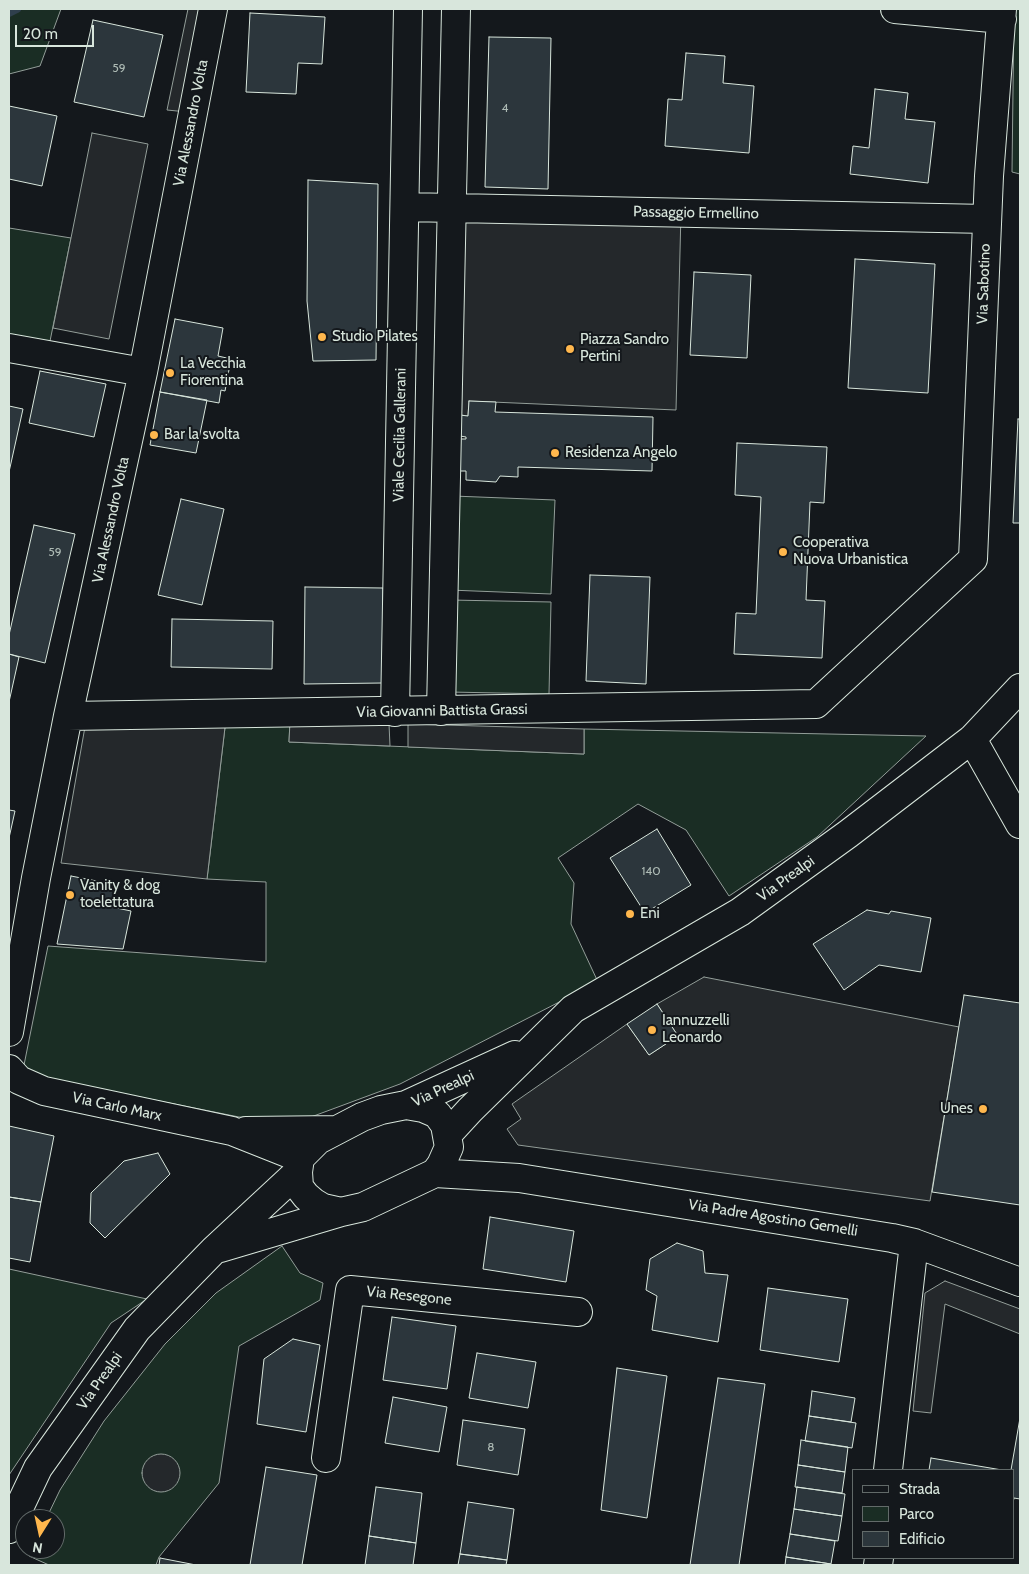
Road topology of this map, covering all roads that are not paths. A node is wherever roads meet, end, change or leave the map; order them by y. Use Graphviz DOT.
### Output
graph roads {
  1 [pos="213,9"];
  2 [pos="408,9"];
  3 [pos="456,9"];
  4 [pos="895,9"];
  5 [pos="1002,14"];
  6 [pos="405,207"];
  7 [pos="453,208"];
  8 [pos="987,219"];
  9 [pos="9,348"];
  10 [pos="143,372"];
  11 [pos="1020,688"];
  12 [pos="816,704"];
  13 [pos="442,711"];
  14 [pos="395,712"];
  15 [pos="68,716"];
  16 [pos="972,739"];
  17 [pos="1020,824"];
  18 [pos="9,1032"];
  19 [pos="535,1046"];
  20 [pos="9,1070"];
  21 [pos="406,1106"];
  22 [pos="336,1130"];
  23 [pos="232,1131"];
  24 [pos="448,1141"];
  25 [pos="299,1165"];
  26 [pos="435,1173"];
  27 [pos="519,1178"];
  28 [pos="341,1212"];
  29 [pos="914,1242"];
  30 [pos="214,1250"];
  31 [pos="1020,1282"];
  32 [pos="578,1312"];
  33 [pos="326,1458"];
  34 [pos="888,1469"];
  35 [pos="9,1529"];
  1 -- 10 [label="street, Via Alessandro Volta"];
  2 -- 6 [label="street, Viale Cecilia Gallerani"];
  3 -- 7 [label="street"];
  4 -- 5 [label="street"];
  5 -- 8 [label="street, Via Sabotino"];
  6 -- 7 [label="street, Passaggio Ermellino"];
  6 -- 14 [label="street, Viale Cecilia Gallerani"];
  7 -- 8 [label="street, Passaggio Ermellino"];
  7 -- 13 [label="street"];
  8 -- 12 [label="street, Via Sabotino"];
  9 -- 10 [label="street"];
  10 -- 15 [label="street, Via Alessandro Volta"];
  11 -- 16 [label="street, Via Prealpi"];
  12 -- 13 [label="street, Via Giovanni Battista Grassi"];
  13 -- 14 [label="street, Via Giovanni Battista Grassi"];
  14 -- 15 [label="street, Via Giovanni Battista Grassi"];
  15 -- 18 [label="street, Via Alessandro Volta"];
  16 -- 17 [label="street"];
  16 -- 19 [label="street, Via Prealpi"];
  19 -- 21 [label="street, Via Prealpi"];
  19 -- 24 [label="street, Via Prealpi"];
  20 -- 23 [label="street, Via Carlo Marx"];
  21 -- 22 [label="street, Via Prealpi"];
  21 -- 24 [label="street"];
  22 -- 23 [label="street, Via Carlo Marx"];
  22 -- 25 [label="street, Via Prealpi"];
  23 -- 25 [label="street, Via Carlo Marx"];
  24 -- 26 [label="street, Via Prealpi"];
  24 -- 27 [label="street, Via Padre Agostino Gemelli"];
  25 -- 28 [label="street"];
  25 -- 30 [label="street, Via Prealpi"];
  26 -- 27 [label="street, Via Padre Agostino Gemelli"];
  26 -- 28 [label="street, Via Prealpi"];
  27 -- 29 [label="street, Via Padre Agostino Gemelli"];
  28 -- 30 [label="street, Via Prealpi"];
  29 -- 31 [label="street, Via Padre Agostino Gemelli"];
  29 -- 34 [label="street"];
  30 -- 35 [label="street, Via Prealpi"];
  32 -- 33 [label="street, Via Resegone"];
}
